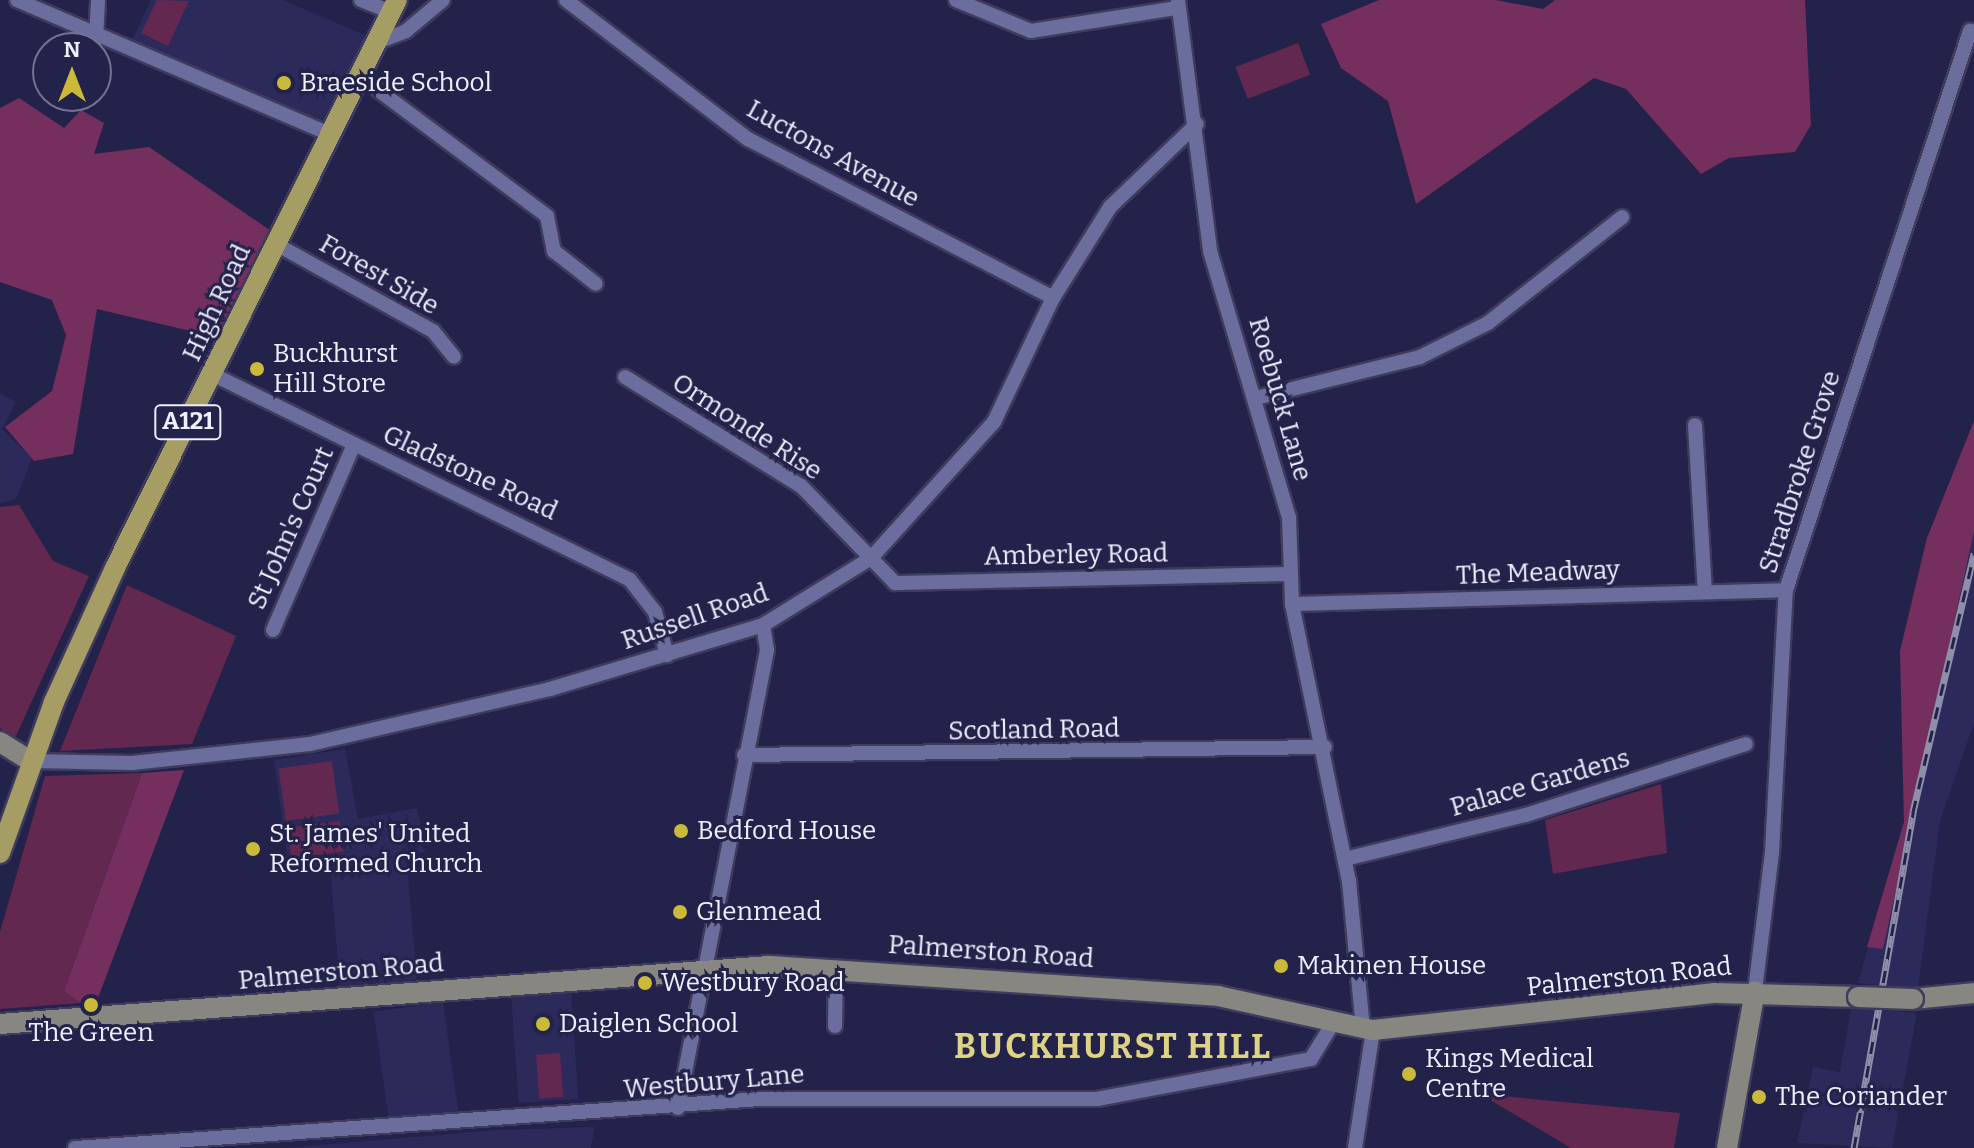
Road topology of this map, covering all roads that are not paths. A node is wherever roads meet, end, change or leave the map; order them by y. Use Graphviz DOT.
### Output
graph roads {
  1 [pos="17,0"];
  2 [pos="98,0"];
  3 [pos="361,0"];
  4 [pos="566,0"];
  5 [pos="956,0"];
  6 [pos="436,2"];
  7 [pos="1177,4"];
  8 [pos="394,6"];
  9 [pos="1970,31"];
  10 [pos="82,32"];
  11 [pos="96,32"];
  12 [pos="375,43"];
  13 [pos="112,45"];
  14 [pos="358,75"];
  15 [pos="1197,124"];
  16 [pos="328,133"];
  17 [pos="1622,217"];
  18 [pos="274,243"];
  19 [pos="596,284"];
  20 [pos="1053,298"];
  21 [pos="454,357"];
  22 [pos="212,374"];
  23 [pos="625,377"];
  24 [pos="1256,398"];
  25 [pos="1695,425"];
  26 [pos="354,445"];
  27 [pos="871,558"];
  28 [pos="1291,574"];
  29 [pos="1786,590"];
  30 [pos="1705,592"];
  31 [pos="1292,604"];
  32 [pos="763,625"];
  33 [pos="273,630"];
  34 [pos="667,655"];
  35 [pos="0,742"];
  36 [pos="1746,744"];
  37 [pos="1325,747"];
  38 [pos="744,755"];
  39 [pos="31,761"];
  40 [pos="0,853"];
  41 [pos="1345,859"];
  42 [pos="836,968"];
  43 [pos="703,970"];
  44 [pos="1755,991"];
  45 [pos="1974,993"];
  46 [pos="1333,1023"];
  47 [pos="0,1024"];
  48 [pos="835,1026"];
  49 [pos="1368,1030"];
  50 [pos="678,1108"];
  51 [pos="75,1148"];
  52 [pos="1355,1148"];
  53 [pos="1727,1148"];
  1 -- 10 [label="street"];
  2 -- 11 [label="street"];
  3 -- 8 [label="street"];
  4 -- 20 [label="street, Luctons Avenue"];
  5 -- 7 [label="street, Roebuck Lane"];
  6 -- 12 [label="street"];
  7 -- 15 [label="street, Roebuck Lane"];
  8 -- 12 [label="main road, High Road / A121"];
  9 -- 29 [label="street, Stradbroke Grove"];
  12 -- 14 [label="main road, High Road / A121"];
  13 -- 16 [label="street"];
  14 -- 16 [label="main road, High Road / A121"];
  14 -- 19 [label="street"];
  15 -- 20 [label="street, Russell Road"];
  15 -- 24 [label="street, Roebuck Lane"];
  16 -- 18 [label="main road, High Road / A121"];
  17 -- 24 [label="street"];
  18 -- 21 [label="street, Forest Side"];
  18 -- 22 [label="main road, High Road / A121"];
  20 -- 27 [label="street, Russell Road"];
  22 -- 26 [label="street, Gladstone Road"];
  22 -- 39 [label="main road, High Road / A121"];
  23 -- 27 [label="street, Ormonde Rise"];
  24 -- 28 [label="street, Roebuck Lane"];
  25 -- 30 [label="street"];
  26 -- 33 [label="street, St John's Court"];
  26 -- 34 [label="street, Gladstone Road"];
  27 -- 28 [label="street, Amberley Road"];
  27 -- 32 [label="street, Russell Road"];
  28 -- 31 [label="street, Roebuck Lane"];
  29 -- 30 [label="street, The Meadway"];
  29 -- 44 [label="street, Stradbroke Grove"];
  30 -- 31 [label="street, The Meadway"];
  31 -- 37 [label="street, Roebuck Lane"];
  32 -- 34 [label="street, Russell Road"];
  32 -- 38 [label="street"];
  34 -- 39 [label="street, Russell Road"];
  35 -- 39 [label="main road"];
  36 -- 41 [label="street, Palace Gardens"];
  37 -- 38 [label="street, Scotland Road"];
  37 -- 41 [label="street, Roebuck Lane"];
  38 -- 43 [label="street"];
  39 -- 40 [label="main road, High Road / A121"];
  41 -- 49 [label="street, Roebuck Lane"];
  42 -- 43 [label="main road, Palmerston Road"];
  42 -- 46 [label="main road, Palmerston Road"];
  42 -- 48 [label="street"];
  43 -- 47 [label="main road, Palmerston Road"];
  43 -- 50 [label="street"];
  44 -- 45 [label="main road, Palmerston Road, bridge"];
  44 -- 49 [label="main road, Palmerston Road"];
  44 -- 53 [label="main road"];
  46 -- 49 [label="main road, Palmerston Road"];
  46 -- 50 [label="street, Westbury Lane"];
  49 -- 52 [label="street, Roebuck Lane"];
  50 -- 51 [label="street, Westbury Lane"];
}
